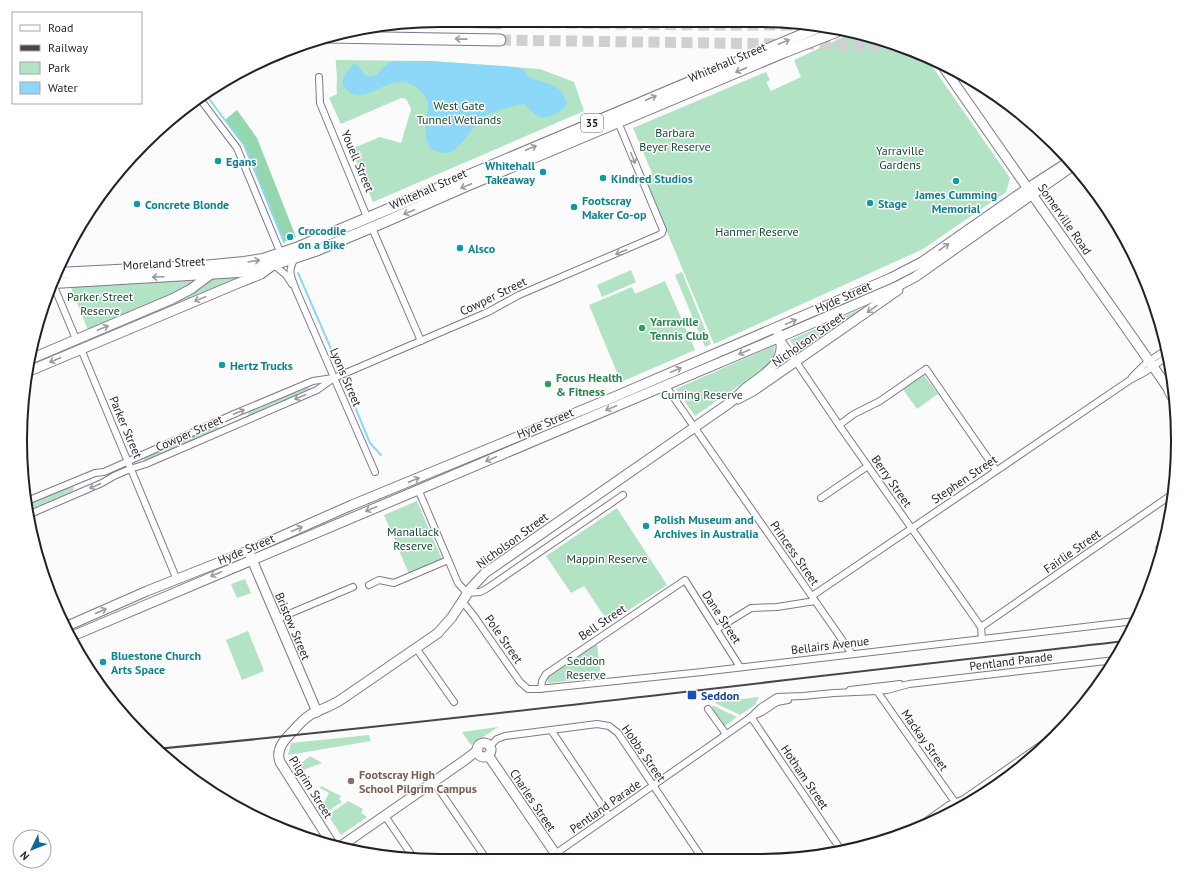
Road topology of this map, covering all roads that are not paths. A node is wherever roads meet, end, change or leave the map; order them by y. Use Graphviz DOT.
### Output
graph roads {
  1 [pos="811,31"];
  2 [pos="831,34"];
  3 [pos="353,37"];
  4 [pos="500,40"];
  5 [pos="948,74"];
  6 [pos="319,77"];
  7 [pos="203,103"];
  8 [pos="616,118"];
  9 [pos="1065,165"];
  10 [pos="1068,168"];
  11 [pos="490,171"];
  12 [pos="1030,191"];
  13 [pos="367,217"];
  14 [pos="372,228"];
  15 [pos="281,254"];
  16 [pos="295,258"];
  17 [pos="234,263"];
  18 [pos="274,265"];
  19 [pos="63,273"];
  20 [pos="211,274"];
  21 [pos="915,277"];
  22 [pos="58,283"];
  23 [pos="56,288"];
  24 [pos="296,290"];
  25 [pos="776,328"];
  26 [pos="780,337"];
  27 [pos="76,339"];
  28 [pos="421,341"];
  29 [pos="81,349"];
  30 [pos="1162,354"];
  31 [pos="36,357"];
  32 [pos="1163,359"];
  33 [pos="794,360"];
  34 [pos="1151,364"];
  35 [pos="34,369"];
  36 [pos="334,378"];
  37 [pos="659,378"];
  38 [pos="756,380"];
  39 [pos="665,385"];
  40 [pos="1167,385"];
  41 [pos="731,402"];
  42 [pos="839,425"];
  43 [pos="694,428"];
  44 [pos="127,462"];
  45 [pos="868,466"];
  46 [pos="130,469"];
  47 [pos="996,470"];
  48 [pos="374,472"];
  49 [pos="418,489"];
  50 [pos="382,493"];
  51 [pos="623,495"];
  52 [pos="821,498"];
  53 [pos="1166,498"];
  54 [pos="32,499"];
  55 [pos="387,503"];
  56 [pos="34,512"];
  57 [pos="911,529"];
  58 [pos="250,555"];
  59 [pos="448,560"];
  60 [pos="177,580"];
  61 [pos="685,580"];
  62 [pos="369,585"];
  63 [pos="353,587"];
  64 [pos="181,589"];
  65 [pos="465,597"];
  66 [pos="814,599"];
  67 [pos="277,618"];
  68 [pos="1129,622"];
  69 [pos="71,624"];
  70 [pos="981,627"];
  71 [pos="717,629"];
  72 [pos="76,635"];
  73 [pos="982,639"];
  74 [pos="416,648"];
  75 [pos="852,654"];
  76 [pos="1107,661"];
  77 [pos="740,667"];
  78 [pos="528,689"];
  79 [pos="541,689"];
  80 [pos="876,689"];
  81 [pos="454,702"];
  82 [pos="708,709"];
  83 [pos="317,712"];
  84 [pos="751,716"];
  85 [pos="551,730"];
  86 [pos="726,734"];
  87 [pos="284,741"];
  88 [pos="484,751"];
  89 [pos="1018,761"];
  90 [pos="434,782"];
  91 [pos="653,785"];
  92 [pos="964,799"];
  93 [pos="956,803"];
  94 [pos="953,804"];
  95 [pos="942,810"];
  96 [pos="385,816"];
  97 [pos="609,816"];
  98 [pos="329,839"];
  99 [pos="346,843"];
  100 [pos="838,846"];
  101 [pos="410,853"];
  102 [pos="483,854"];
  103 [pos="556,854"];
  104 [pos="560,854"];
  105 [pos="699,854"];
  8 -- 1 [label="main road, Whitehall Street / 35, one-way"];
  2 -- 8 [label="main road, Whitehall Street / 35, one-way"];
  4 -- 3 [label="highway, one-way"];
  5 -- 12 [label="street, Somerville Road"];
  6 -- 13 [label="street, Youell Street"];
  7 -- 15 [label="street"];
  8 -- 11 [label="main road, Whitehall Street / 35"];
  8 -- 28 [label="street, Cowper Street, one-way"];
  9 -- 12 [label="street, Hyde Street"];
  10 -- 12 [label="street, Hyde Street"];
  11 -- 13 [label="main road, Whitehall Street / 35"];
  11 -- 14 [label="main road, Whitehall Street / 35, one-way"];
  12 -- 21 [label="street, Hyde Street"];
  25 -- 12 [label="street, Hyde Street, one-way"];
  12 -- 34 [label="street, Somerville Road"];
  13 -- 14 [label="main road, Youell Street"];
  13 -- 15 [label="main road, Whitehall Street / 35"];
  14 -- 16 [label="main road, Whitehall Street / 35"];
  14 -- 28 [label="street, Youell Street"];
  17 -- 15 [label="main road, Whitehall Street / 35, one-way"];
  16 -- 18 [label="main road, Whitehall Street / 35"];
  16 -- 24 [label="street, Lyons Street"];
  17 -- 19 [label="main road, Moreland Street"];
  17 -- 20 [label="main road, 35"];
  18 -- 20 [label="main road, Moreland Street"];
  18 -- 24 [label="street, Lyons Street"];
  18 -- 29 [label="street, Whitehall Street / 35, one-way"];
  20 -- 22 [label="main road, Moreland Street, one-way"];
  27 -- 20 [label="street, 35, one-way"];
  21 -- 26 [label="street, Hyde Street"];
  21 -- 33 [label="street, Nicholson Street, one-way"];
  23 -- 27 [label="street, Parker Street"];
  24 -- 36 [label="street, Lyons Street"];
  25 -- 26 [label="street"];
  37 -- 25 [label="street, Hyde Street, one-way"];
  26 -- 33 [label="street, Berry Street"];
  26 -- 38 [label="street, Nicholson Street"];
  26 -- 39 [label="street, Hyde Street, one-way"];
  27 -- 29 [label="street, Parker Street"];
  27 -- 31 [label="street, 35"];
  28 -- 36 [label="street, Cowper Street"];
  29 -- 35 [label="street, Whitehall Street / 35, one-way"];
  29 -- 44 [label="street, Parker Street"];
  30 -- 34 [label="street, Stephen Street"];
  32 -- 34 [label="street, Stephen Street"];
  33 -- 38 [label="street"];
  33 -- 41 [label="street, Nicholson Street"];
  33 -- 42 [label="street, Berry Street"];
  34 -- 40 [label="street, Somerville Road"];
  34 -- 47 [label="street, Stephen Street"];
  44 -- 36 [label="street, Cowper Street, one-way"];
  36 -- 46 [label="street, Cowper Street, one-way"];
  36 -- 48 [label="street, Lyons Street"];
  37 -- 39 [label="street"];
  50 -- 37 [label="street, Hyde Street, one-way"];
  38 -- 41 [label="street, Nicholson Street"];
  39 -- 43 [label="street, Princess Street"];
  39 -- 49 [label="street, Hyde Street, one-way"];
  41 -- 43 [label="street, Nicholson Street"];
  42 -- 45 [label="street, Berry Street"];
  42 -- 47 [label="street"];
  43 -- 65 [label="street, Nicholson Street"];
  43 -- 66 [label="street, Princess Street"];
  44 -- 46 [label="street, Parker Street"];
  44 -- 54 [label="street, Cowper Street"];
  45 -- 52 [label="street"];
  45 -- 57 [label="street, Berry Street"];
  46 -- 56 [label="street, Cowper Street, one-way"];
  46 -- 60 [label="street, Parker Street"];
  47 -- 57 [label="street, Stephen Street"];
  49 -- 55 [label="street, Hyde Street"];
  49 -- 59 [label="street"];
  50 -- 55 [label="street"];
  58 -- 50 [label="street, Hyde Street, one-way"];
  51 -- 65 [label="street"];
  53 -- 70 [label="street, Fairlie Street"];
  55 -- 58 [label="street, Hyde Street, one-way"];
  57 -- 66 [label="street, Stephen Street"];
  57 -- 70 [label="street, Berry Street"];
  58 -- 60 [label="street, Hyde Street"];
  58 -- 64 [label="street, Hyde Street, one-way"];
  58 -- 67 [label="street, Bristow Street"];
  59 -- 62 [label="street"];
  59 -- 65 [label="street"];
  60 -- 64 [label="street"];
  69 -- 60 [label="street, Hyde Street, one-way"];
  61 -- 71 [label="street, Dane Street"];
  61 -- 79 [label="street, Bell Street"];
  63 -- 67 [label="street"];
  64 -- 72 [label="street, Hyde Street"];
  65 -- 74 [label="street, Nicholson Street"];
  65 -- 78 [label="street, Pole Street"];
  66 -- 71 [label="street, Stephen Street"];
  66 -- 75 [label="street, Princess Street"];
  67 -- 83 [label="street, Bristow Street"];
  68 -- 73 [label="street, Bellairs Avenue"];
  70 -- 73 [label="street"];
  71 -- 77 [label="street, Dane Street"];
  73 -- 75 [label="street, Bellairs Avenue"];
  74 -- 81 [label="street"];
  74 -- 83 [label="street, Nicholson Street"];
  75 -- 77 [label="street, Bellairs Avenue"];
  76 -- 80 [label="street, Pentland Parade"];
  77 -- 79 [label="street, Bellairs Avenue"];
  78 -- 79 [label="street, Bellairs Avenue"];
  80 -- 84 [label="street, Pentland Parade"];
  80 -- 93 [label="street, Mackay Street"];
  82 -- 86 [label="street"];
  83 -- 87 [label="street, Nicholson Street"];
  84 -- 86 [label="street, Pentland Parade"];
  84 -- 100 [label="street, Hotham Street"];
  85 -- 88 [label="street, Hobbs Street"];
  85 -- 91 [label="street, Hobbs Street"];
  85 -- 97 [label="street"];
  86 -- 91 [label="street, Pentland Parade"];
  87 -- 98 [label="street, Pilgrim Street"];
  88 -- 90 [label="street"];
  88 -- 103 [label="street, Charles Street"];
  89 -- 92 [label="street"];
  90 -- 96 [label="street"];
  90 -- 102 [label="street"];
  91 -- 97 [label="street, Pentland Parade"];
  91 -- 105 [label="street, Hobbs Street"];
  94 -- 95 [label="street"];
  96 -- 99 [label="street"];
  96 -- 101 [label="street"];
  97 -- 104 [label="street, Pentland Parade"];
}
